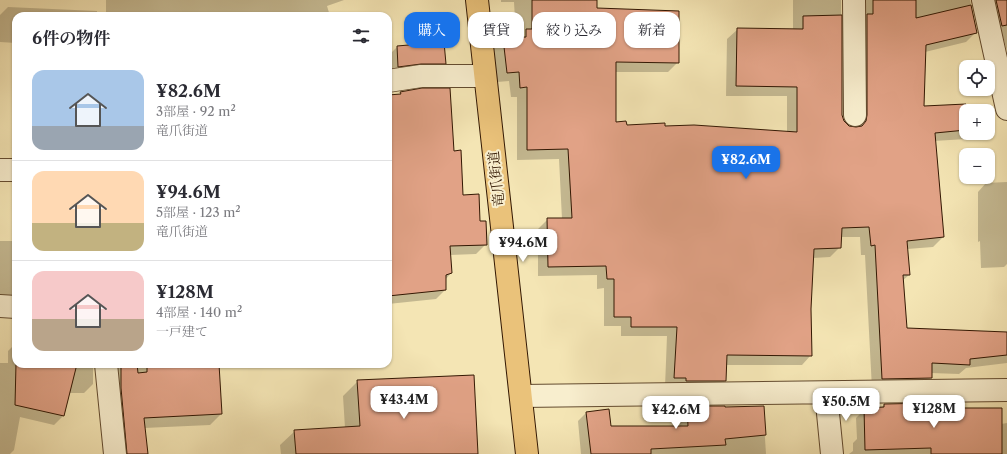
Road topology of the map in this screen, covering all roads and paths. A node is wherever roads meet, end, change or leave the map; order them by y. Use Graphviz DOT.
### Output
graph roads {
  1 [pos="477,0"];
  2 [pos="854,0"];
  3 [pos="983,0"];
  4 [pos="485,76"];
  5 [pos="392,80"];
  6 [pos="1007,109"];
  7 [pos="855,115"];
  8 [pos="0,170"];
  9 [pos="12,170"];
  10 [pos="0,306"];
  11 [pos="12,307"];
  12 [pos="106,368"];
  13 [pos="1007,390"];
  14 [pos="826,392"];
  15 [pos="520,396"];
  16 [pos="115,454"];
  17 [pos="526,454"];
  18 [pos="832,454"];
  1 -- 4 [label="main road, 竜爪街道"];
  2 -- 7 [label="street"];
  3 -- 6 [label="street"];
  4 -- 5 [label="street"];
  4 -- 15 [label="main road, 竜爪街道"];
  8 -- 9 [label="street"];
  10 -- 11 [label="street"];
  12 -- 16 [label="street"];
  13 -- 14 [label="street"];
  14 -- 15 [label="street"];
  14 -- 18 [label="street"];
  15 -- 17 [label="main road, 竜爪街道"];
}
